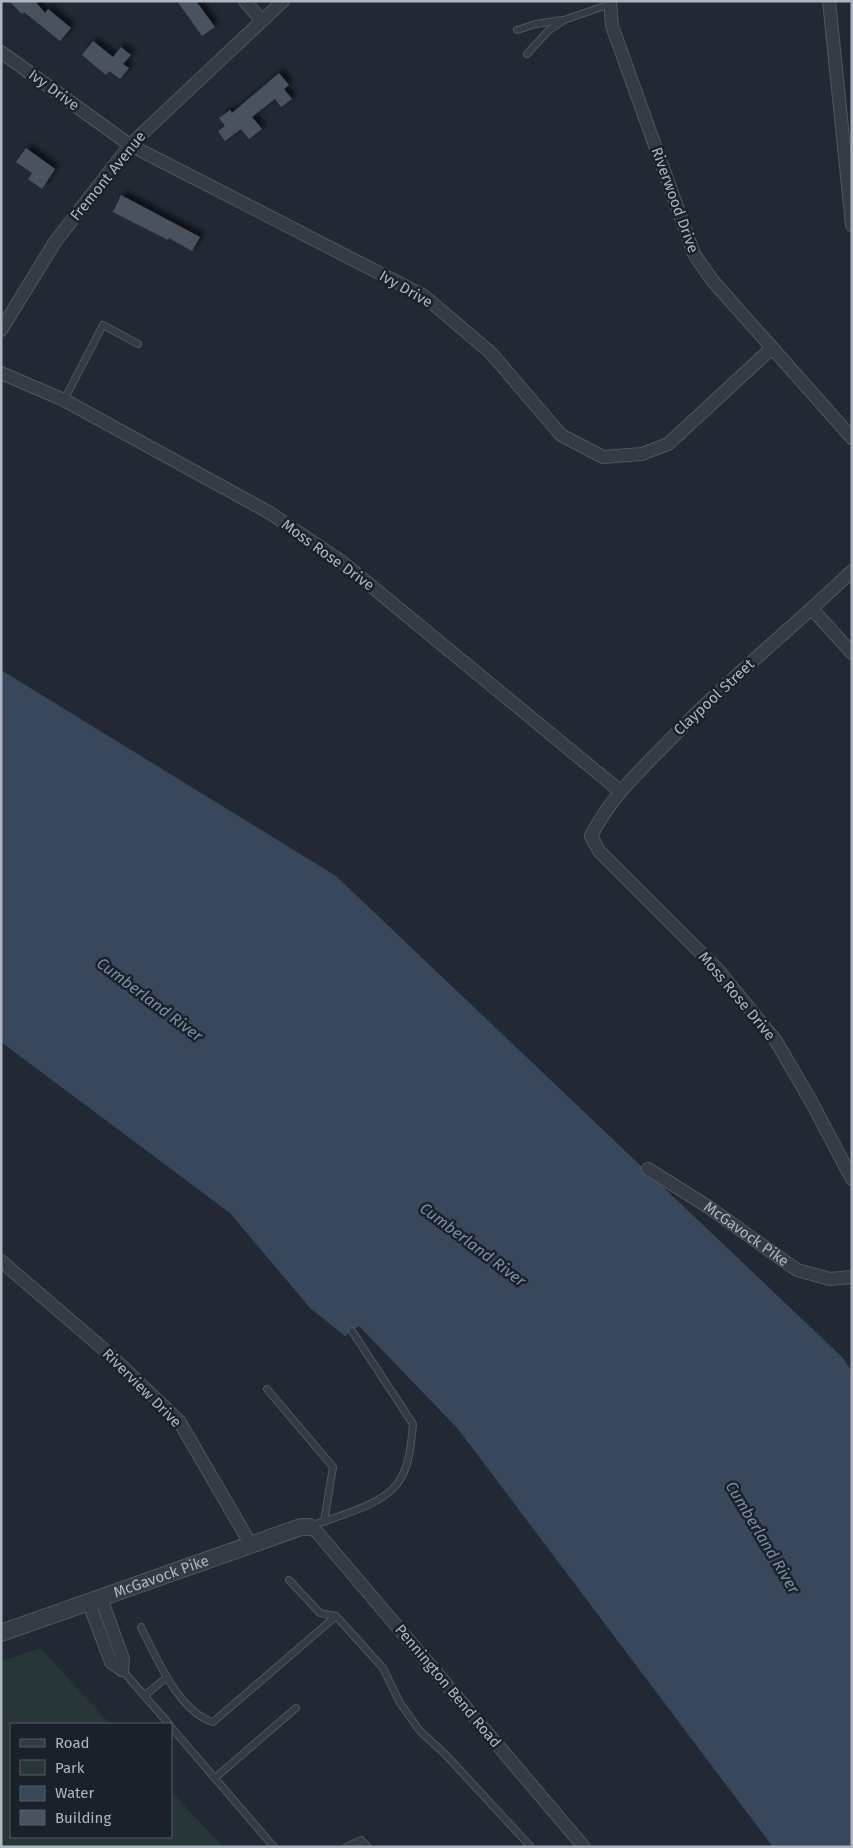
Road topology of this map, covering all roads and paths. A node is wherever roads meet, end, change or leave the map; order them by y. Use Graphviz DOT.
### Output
graph roads {
  1 [pos="245,1"];
  2 [pos="283,1"];
  3 [pos="828,1"];
  4 [pos="610,3"];
  5 [pos="261,20"];
  6 [pos="564,20"];
  7 [pos="517,30"];
  8 [pos="1,52"];
  9 [pos="527,54"];
  10 [pos="130,145"];
  11 [pos="852,225"];
  12 [pos="1,330"];
  13 [pos="138,344"];
  14 [pos="772,348"];
  15 [pos="1,372"];
  16 [pos="64,400"];
  17 [pos="852,438"];
  18 [pos="852,571"];
  19 [pos="812,609"];
  20 [pos="852,653"];
  21 [pos="620,791"];
  22 [pos="591,836"];
  23 [pos="648,1169"];
  24 [pos="852,1179"];
  25 [pos="1,1261"];
  26 [pos="852,1277"];
  27 [pos="352,1331"];
  28 [pos="268,1389"];
  29 [pos="316,1524"];
  30 [pos="250,1544"];
  31 [pos="289,1580"];
  32 [pos="94,1600"];
  33 [pos="336,1616"];
  34 [pos="141,1627"];
  35 [pos="5,1629"];
  36 [pos="122,1670"];
  37 [pos="166,1678"];
  38 [pos="144,1696"];
  39 [pos="296,1708"];
  40 [pos="167,1723"];
  41 [pos="172,1728"];
  42 [pos="215,1778"];
  43 [pos="274,1847"];
  44 [pos="346,1847"];
  45 [pos="368,1847"];
  46 [pos="531,1847"];
  47 [pos="584,1847"];
  1 -- 5 [label="street"];
  2 -- 5 [label="street, Fremont Avenue"];
  3 -- 11 [label="street"];
  4 -- 6 [label="lane"];
  4 -- 14 [label="street, Riverwood Drive"];
  5 -- 10 [label="street, Fremont Avenue"];
  6 -- 7 [label="lane"];
  6 -- 9 [label="lane"];
  8 -- 10 [label="street, Ivy Drive"];
  10 -- 12 [label="street, Fremont Avenue"];
  10 -- 14 [label="street, Ivy Drive"];
  13 -- 16 [label="lane"];
  14 -- 17 [label="street, Riverwood Drive"];
  15 -- 16 [label="street, Moss Rose Drive"];
  16 -- 21 [label="street, Moss Rose Drive"];
  18 -- 19 [label="street, Claypool Street"];
  19 -- 20 [label="street"];
  19 -- 21 [label="street, Claypool Street"];
  21 -- 22 [label="street, Claypool Street"];
  22 -- 24 [label="street, Moss Rose Drive"];
  23 -- 26 [label="street, McGavock Pike"];
  25 -- 30 [label="street, Riverview Drive"];
  27 -- 29 [label="lane"];
  28 -- 29 [label="lane"];
  29 -- 30 [label="street, McGavock Pike"];
  29 -- 47 [label="street, Pennington Bend Road"];
  30 -- 32 [label="street, McGavock Pike"];
  31 -- 33 [label="lane"];
  32 -- 35 [label="street, McGavock Pike"];
  32 -- 36 [label="street"];
  33 -- 37 [label="lane"];
  33 -- 46 [label="lane"];
  34 -- 37 [label="lane"];
  36 -- 38 [label="lane"];
  37 -- 38 [label="lane"];
  38 -- 40 [label="lane"];
  39 -- 42 [label="lane"];
  41 -- 42 [label="lane"];
  42 -- 43 [label="lane"];
  44 -- 45 [label="lane"];
}
